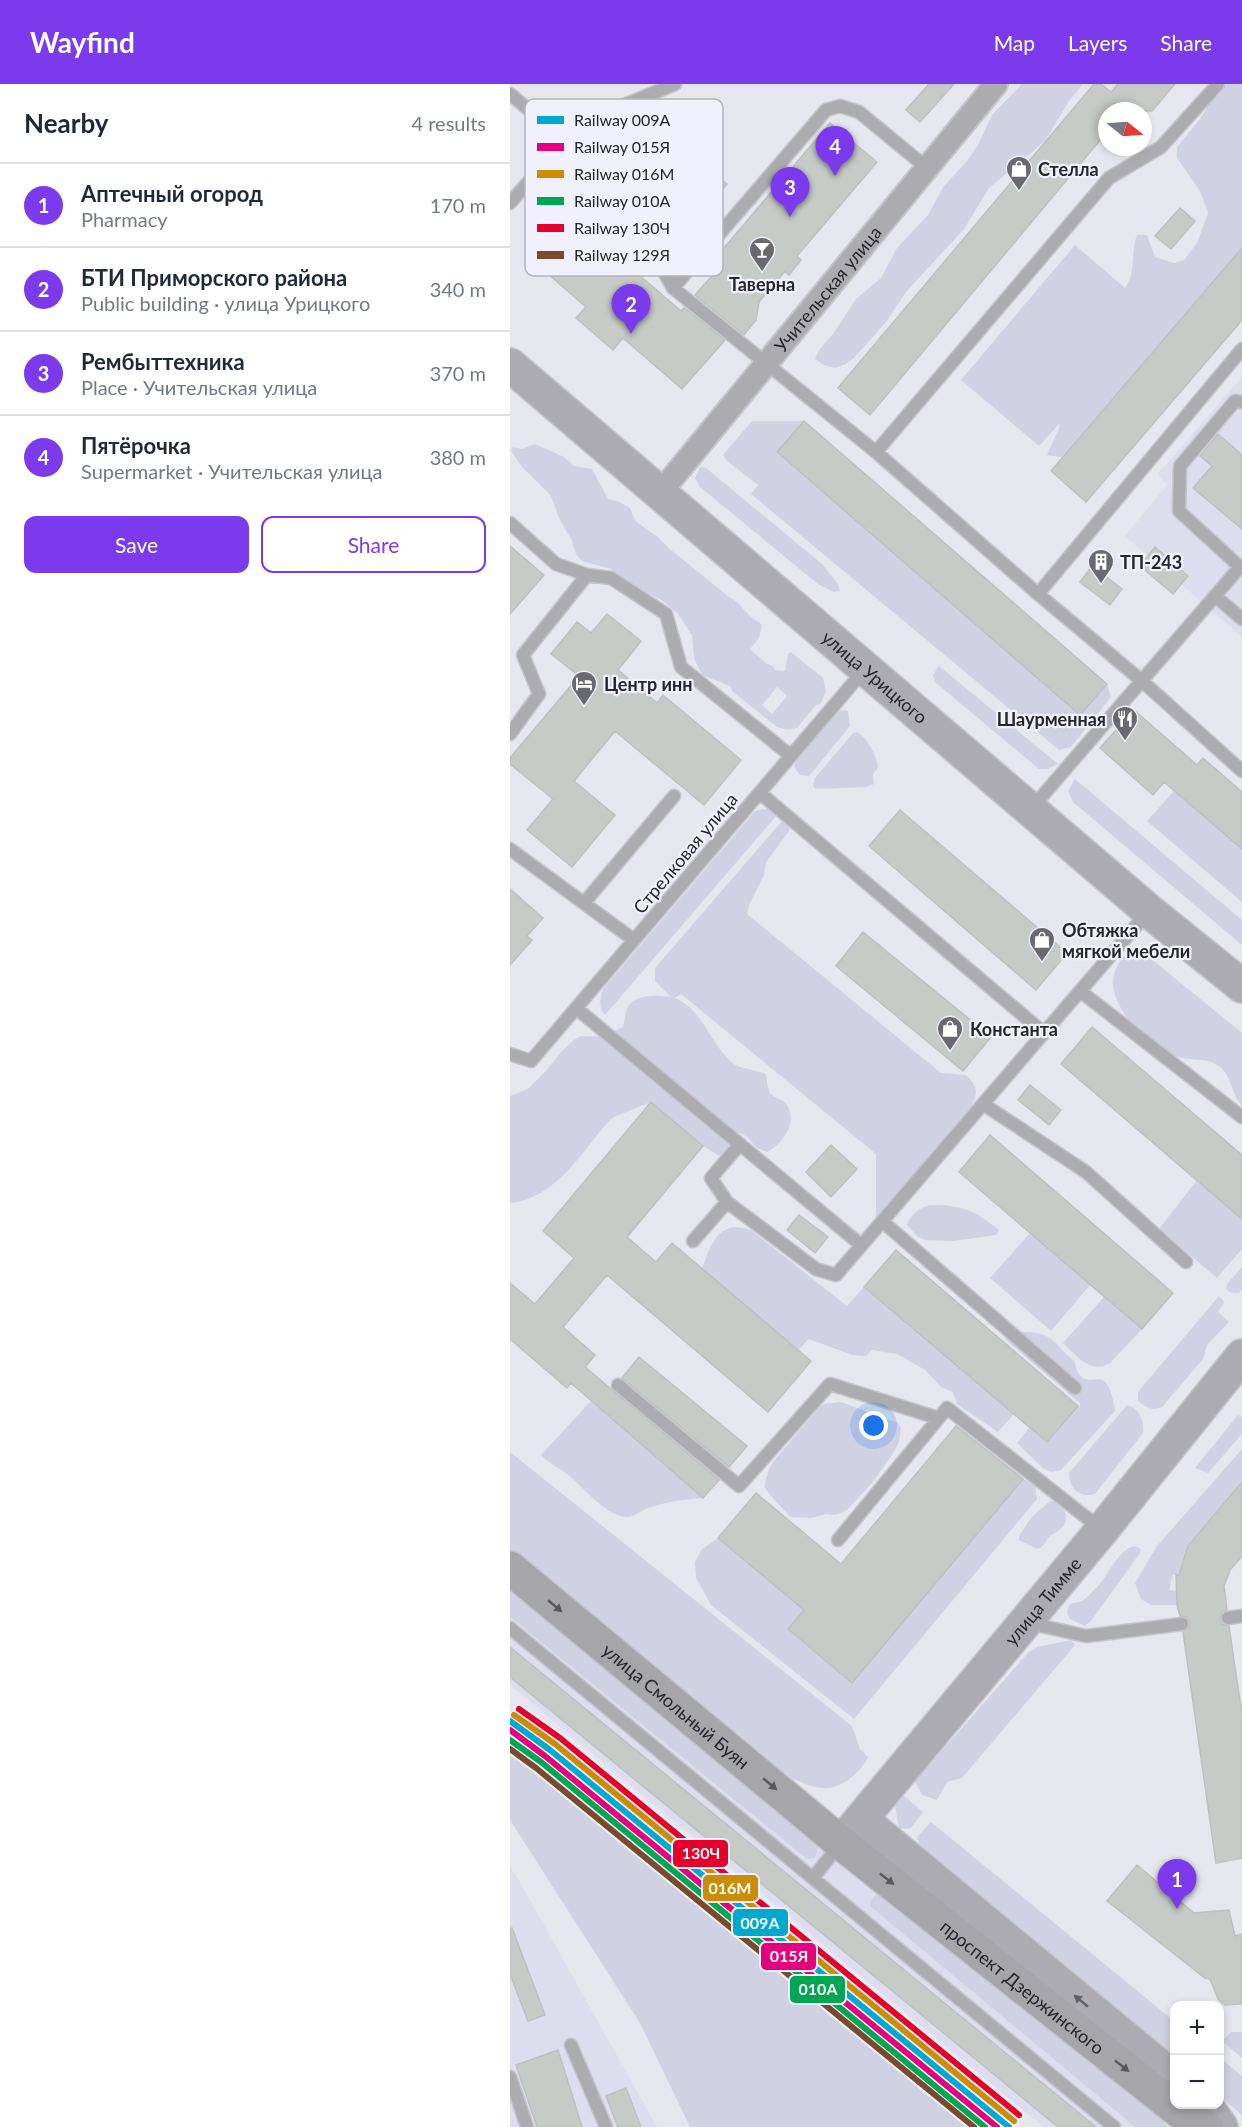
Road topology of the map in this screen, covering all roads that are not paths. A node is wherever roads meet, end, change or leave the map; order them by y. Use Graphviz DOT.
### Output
graph roads {
  1 [pos="675,84"];
  2 [pos="996,84"];
  3 [pos="1218,84"];
  4 [pos="510,94"];
  5 [pos="639,99"];
  6 [pos="525,106"];
  7 [pos="927,168"];
  8 [pos="525,185"];
  9 [pos="510,203"];
  10 [pos="723,230"];
  11 [pos="666,276"];
  12 [pos="683,276"];
  13 [pos="673,288"];
  14 [pos="1242,349"];
  15 [pos="510,364"];
  16 [pos="766,364"];
  17 [pos="1242,402"];
  18 [pos="876,452"];
  19 [pos="660,493"];
  20 [pos="510,523"];
  21 [pos="587,575"];
  22 [pos="1038,594"];
  23 [pos="1215,596"];
  24 [pos="1242,619"];
  25 [pos="866,668"];
  26 [pos="1142,681"];
  27 [pos="510,734"];
  28 [pos="791,756"];
  29 [pos="1242,771"];
  30 [pos="760,793"];
  31 [pos="674,796"];
  32 [pos="1031,810"];
  33 [pos="510,849"];
  34 [pos="584,903"];
  35 [pos="1149,911"];
  36 [pos="634,940"];
  37 [pos="1242,986"];
  38 [pos="1080,991"];
  39 [pos="576,1008"];
  40 [pos="1044,1033"];
  41 [pos="510,1054"];
  42 [pos="983,1104"];
  43 [pos="1242,1117"];
  44 [pos="740,1144"];
  45 [pos="727,1202"];
  46 [pos="882,1221"];
  47 [pos="693,1241"];
  48 [pos="861,1245"];
  49 [pos="1186,1262"];
  50 [pos="1242,1356"];
  51 [pos="618,1385"];
  52 [pos="1076,1388"];
  53 [pos="938,1418"];
  54 [pos="1102,1530"];
  55 [pos="838,1540"];
  56 [pos="510,1568"];
  57 [pos="1242,1616"];
  58 [pos="1228,1618"];
  59 [pos="1025,1622"];
  60 [pos="1182,1624"];
  61 [pos="510,1628"];
  62 [pos="851,1831"];
  63 [pos="813,1878"];
  64 [pos="571,2045"];
  65 [pos="1170,2075"];
  66 [pos="510,2078"];
  67 [pos="1197,2116"];
  68 [pos="526,2127"];
  69 [pos="606,2127"];
  70 [pos="1114,2127"];
  71 [pos="1221,2127"];
  1 -- 5 [label="lane"];
  2 -- 7 [label="street, Учительская улица"];
  3 -- 18 [label="lane"];
  4 -- 6 [label="lane"];
  7 -- 10 [label="lane"];
  7 -- 16 [label="street, Учительская улица"];
  8 -- 9 [label="lane"];
  11 -- 13 [label="lane"];
  12 -- 13 [label="lane"];
  13 -- 16 [label="lane"];
  14 -- 22 [label="lane"];
  15 -- 19 [label="main road, улица Урицкого"];
  16 -- 18 [label="lane"];
  16 -- 19 [label="street, Учительская улица"];
  17 -- 23 [label="lane"];
  18 -- 22 [label="lane"];
  19 -- 25 [label="main road, улица Урицкого"];
  20 -- 21 [label="lane"];
  21 -- 27 [label="lane"];
  21 -- 28 [label="lane"];
  22 -- 26 [label="lane"];
  23 -- 24 [label="lane"];
  23 -- 26 [label="lane"];
  25 -- 28 [label="lane, Стрелковая улица"];
  25 -- 32 [label="main road, улица Урицкого"];
  26 -- 29 [label="lane"];
  26 -- 32 [label="lane"];
  28 -- 30 [label="lane, Стрелковая улица"];
  30 -- 36 [label="lane, Стрелковая улица"];
  30 -- 40 [label="lane"];
  31 -- 34 [label="lane"];
  32 -- 35 [label="main road, улица Урицкого"];
  33 -- 34 [label="lane"];
  34 -- 36 [label="lane"];
  35 -- 37 [label="main road, улица Урицкого"];
  35 -- 38 [label="lane"];
  36 -- 39 [label="lane, Стрелковая улица"];
  38 -- 40 [label="lane"];
  38 -- 43 [label="lane"];
  39 -- 41 [label="lane, Стрелковая улица"];
  39 -- 44 [label="lane"];
  40 -- 42 [label="lane"];
  42 -- 46 [label="lane"];
  42 -- 49 [label="lane"];
  44 -- 45 [label="lane"];
  44 -- 48 [label="lane"];
  45 -- 47 [label="lane"];
  45 -- 48 [label="lane"];
  46 -- 48 [label="lane"];
  46 -- 52 [label="lane"];
  50 -- 54 [label="main road, улица Тимме"];
  51 -- 53 [label="lane"];
  53 -- 54 [label="lane"];
  53 -- 55 [label="lane"];
  54 -- 59 [label="main road, улица Тимме"];
  56 -- 62 [label="main road, улица Смольный Буян, one-way"];
  57 -- 58 [label="lane"];
  59 -- 60 [label="lane"];
  59 -- 62 [label="main road, улица Тимме"];
  61 -- 63 [label="lane"];
  62 -- 63 [label="lane"];
  65 -- 62 [label="main road, проспект Дзержинского, one-way"];
  62 -- 67 [label="main road, проспект Дзержинского, one-way"];
  63 -- 70 [label="lane"];
  64 -- 69 [label="lane"];
  66 -- 68 [label="lane"];
  67 -- 71 [label="main road, проспект Дзержинского"];
}
